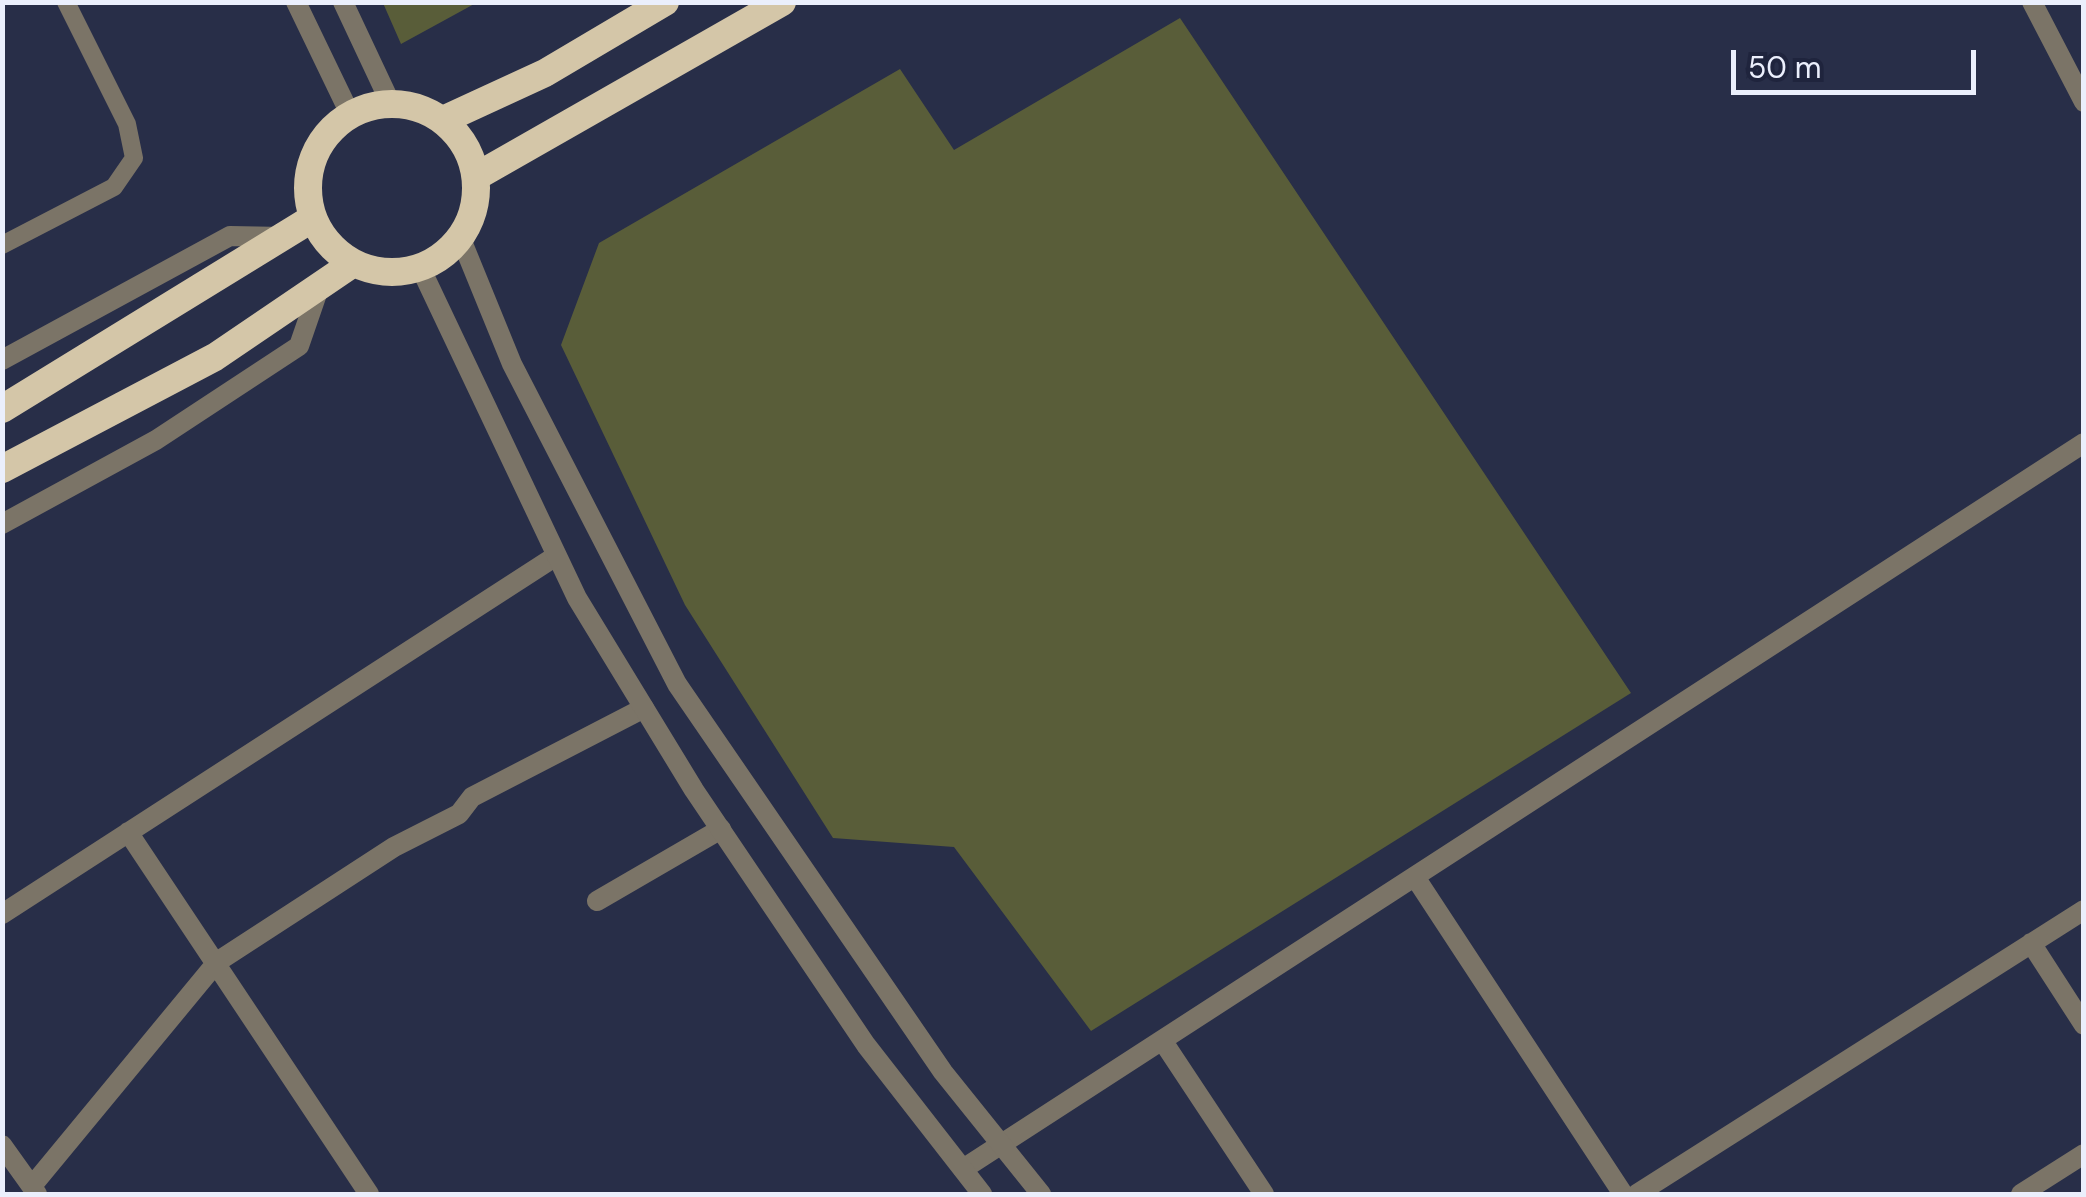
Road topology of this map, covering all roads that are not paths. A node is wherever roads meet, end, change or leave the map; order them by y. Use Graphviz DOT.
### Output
graph roads {
  1 [pos="66,2"];
  2 [pos="296,2"];
  3 [pos="343,2"];
  4 [pos="665,2"];
  5 [pos="782,2"];
  6 [pos="2032,2"];
  7 [pos="390,102"];
  8 [pos="2084,102"];
  9 [pos="350,114"];
  10 [pos="444,120"];
  11 [pos="477,176"];
  12 [pos="313,218"];
  13 [pos="284,237"];
  14 [pos="461,239"];
  15 [pos="2,246"];
  16 [pos="352,264"];
  17 [pos="421,268"];
  18 [pos="318,288"];
  19 [pos="2,360"];
  20 [pos="2,409"];
  21 [pos="2082,447"];
  22 [pos="2,469"];
  23 [pos="2,524"];
  24 [pos="556,556"];
  25 [pos="644,708"];
  26 [pos="720,829"];
  27 [pos="128,832"];
  28 [pos="1415,877"];
  29 [pos="597,901"];
  30 [pos="2084,910"];
  31 [pos="2,914"];
  32 [pos="2031,943"];
  33 [pos="217,962"];
  34 [pos="2084,1025"];
  35 [pos="1162,1040"];
  36 [pos="2,1144"];
  37 [pos="1001,1144"];
  38 [pos="2084,1154"];
  39 [pos="963,1170"];
  40 [pos="34,1190"];
  41 [pos="369,1194"];
  42 [pos="982,1194"];
  43 [pos="1041,1194"];
  44 [pos="1264,1194"];
  45 [pos="1623,1194"];
  46 [pos="1637,1194"];
  47 [pos="2022,1194"];
  1 -- 15 [label="lane"];
  2 -- 9 [label="street"];
  3 -- 7 [label="street"];
  4 -- 10 [label="highway"];
  5 -- 11 [label="highway"];
  6 -- 8 [label="street"];
  7 -- 9 [label="highway"];
  7 -- 10 [label="highway"];
  9 -- 12 [label="highway"];
  10 -- 11 [label="highway"];
  11 -- 14 [label="highway"];
  12 -- 13 [label="highway"];
  12 -- 16 [label="highway"];
  13 -- 19 [label="street"];
  13 -- 20 [label="highway"];
  14 -- 17 [label="highway"];
  14 -- 37 [label="street"];
  16 -- 17 [label="highway"];
  16 -- 18 [label="highway"];
  17 -- 24 [label="street"];
  18 -- 22 [label="highway"];
  18 -- 23 [label="street"];
  21 -- 28 [label="street"];
  24 -- 25 [label="street"];
  24 -- 27 [label="street"];
  25 -- 26 [label="street"];
  25 -- 33 [label="street"];
  26 -- 29 [label="street"];
  26 -- 39 [label="street"];
  27 -- 31 [label="street"];
  27 -- 33 [label="street"];
  28 -- 35 [label="street"];
  28 -- 45 [label="street"];
  30 -- 32 [label="street"];
  32 -- 34 [label="street"];
  32 -- 46 [label="street"];
  33 -- 40 [label="street"];
  33 -- 41 [label="street"];
  35 -- 37 [label="street"];
  35 -- 44 [label="street"];
  36 -- 40 [label="street"];
  37 -- 39 [label="street"];
  37 -- 43 [label="street"];
  38 -- 47 [label="street"];
  39 -- 42 [label="street"];
}
